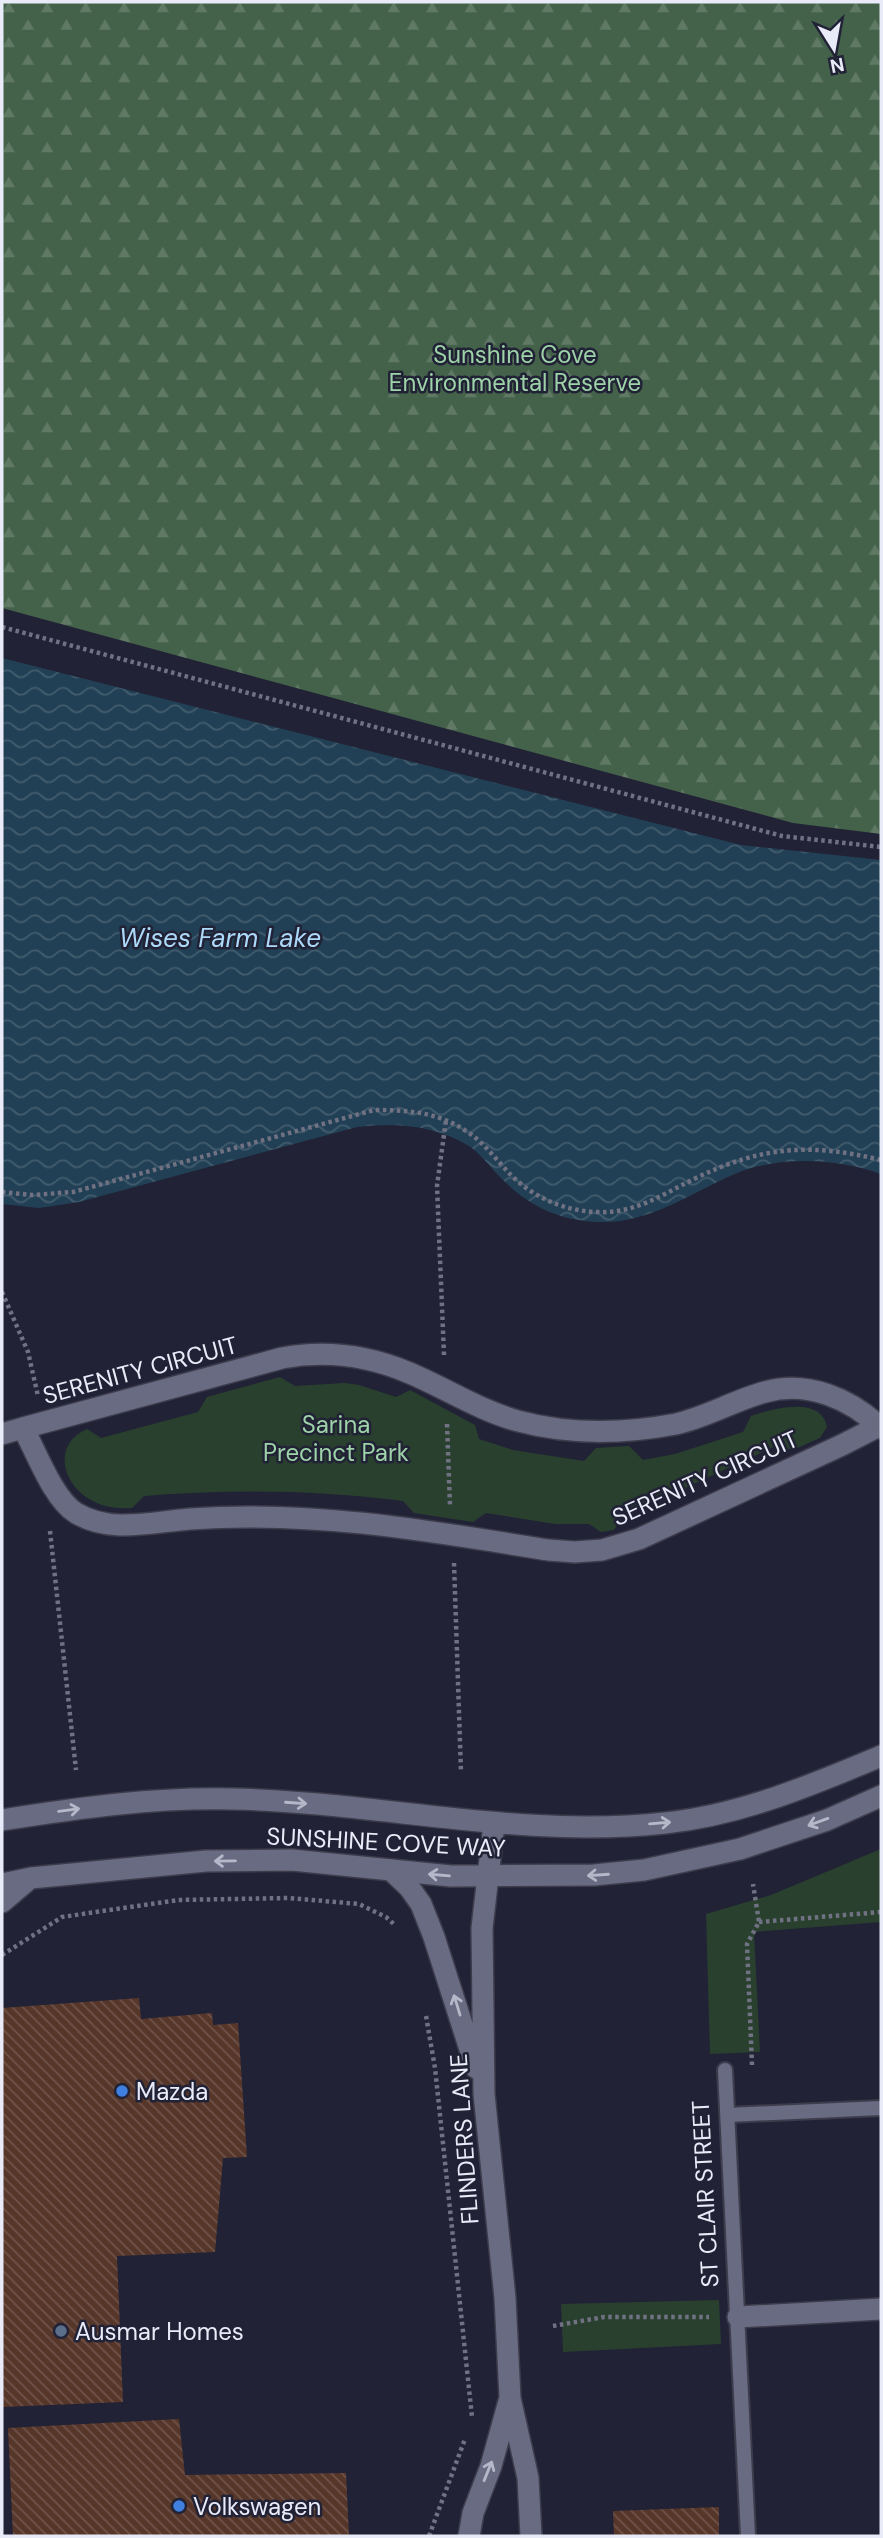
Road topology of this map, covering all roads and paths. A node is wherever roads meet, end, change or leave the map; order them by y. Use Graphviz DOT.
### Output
graph roads {
  1 [pos="2,627"];
  2 [pos="881,847"];
  3 [pos="446,1119"];
  4 [pos="881,1160"];
  5 [pos="2,1192"];
  6 [pos="2,1292"];
  7 [pos="445,1391"];
  8 [pos="51,1421"];
  9 [pos="880,1427"];
  10 [pos="23,1428"];
  11 [pos="2,1434"];
  12 [pos="50,1529"];
  13 [pos="452,1535"];
  14 [pos="881,1756"];
  15 [pos="76,1770"];
  16 [pos="461,1772"];
  17 [pos="881,1796"];
  18 [pos="2,1820"];
  19 [pos="494,1824"];
  20 [pos="391,1870"];
  21 [pos="488,1876"];
  22 [pos="31,1878"];
  23 [pos="2,1884"];
  24 [pos="753,1884"];
  25 [pos="2,1902"];
  26 [pos="881,1912"];
  27 [pos="759,1923"];
  28 [pos="402,1931"];
  29 [pos="2,1955"];
  30 [pos="425,2014"];
  31 [pos="725,2070"];
  32 [pos="484,2094"];
  33 [pos="881,2108"];
  34 [pos="754,2114"];
  35 [pos="728,2115"];
  36 [pos="881,2309"];
  37 [pos="738,2317"];
  38 [pos="553,2326"];
  39 [pos="510,2398"];
  40 [pos="473,2420"];
  41 [pos="468,2432"];
  42 [pos="429,2536"];
  43 [pos="469,2536"];
  44 [pos="531,2536"];
  45 [pos="748,2536"];
  1 -- 2 [label="path"];
  3 -- 4 [label="path"];
  3 -- 5 [label="path"];
  3 -- 7 [label="path"];
  6 -- 8 [label="path"];
  7 -- 8 [label="street, SERENITY CIRCUIT"];
  7 -- 9 [label="street, SERENITY CIRCUIT"];
  7 -- 13 [label="path"];
  8 -- 10 [label="street, SERENITY CIRCUIT"];
  9 -- 13 [label="street, SERENITY CIRCUIT"];
  10 -- 11 [label="street"];
  10 -- 13 [label="street, SERENITY CIRCUIT"];
  12 -- 15 [label="path"];
  13 -- 16 [label="path"];
  19 -- 14 [label="street, SUNSHINE COVE WAY, one-way"];
  17 -- 21 [label="street, SUNSHINE COVE WAY, one-way"];
  18 -- 19 [label="street, SUNSHINE COVE WAY, one-way"];
  19 -- 21 [label="street, FLINDERS LANE"];
  21 -- 20 [label="street, SUNSHINE COVE WAY, one-way"];
  20 -- 22 [label="street, SUNSHINE COVE WAY, one-way"];
  32 -- 20 [label="street, one-way"];
  21 -- 32 [label="street, FLINDERS LANE"];
  22 -- 23 [label="street, SUNSHINE COVE WAY"];
  22 -- 25 [label="street"];
  24 -- 27 [label="path"];
  26 -- 27 [label="path"];
  27 -- 34 [label="path"];
  28 -- 29 [label="path"];
  30 -- 40 [label="path"];
  31 -- 35 [label="lane, ST CLAIR STREET"];
  32 -- 39 [label="street, FLINDERS LANE"];
  33 -- 34 [label="lane"];
  34 -- 35 [label="lane"];
  35 -- 37 [label="lane, ST CLAIR STREET"];
  36 -- 37 [label="street, ST CLAIR STREET"];
  37 -- 38 [label="path"];
  37 -- 45 [label="lane, ST CLAIR STREET"];
  43 -- 39 [label="street, FLINDERS LANE, one-way"];
  39 -- 44 [label="street, FLINDERS LANE"];
  41 -- 42 [label="path"];
}
